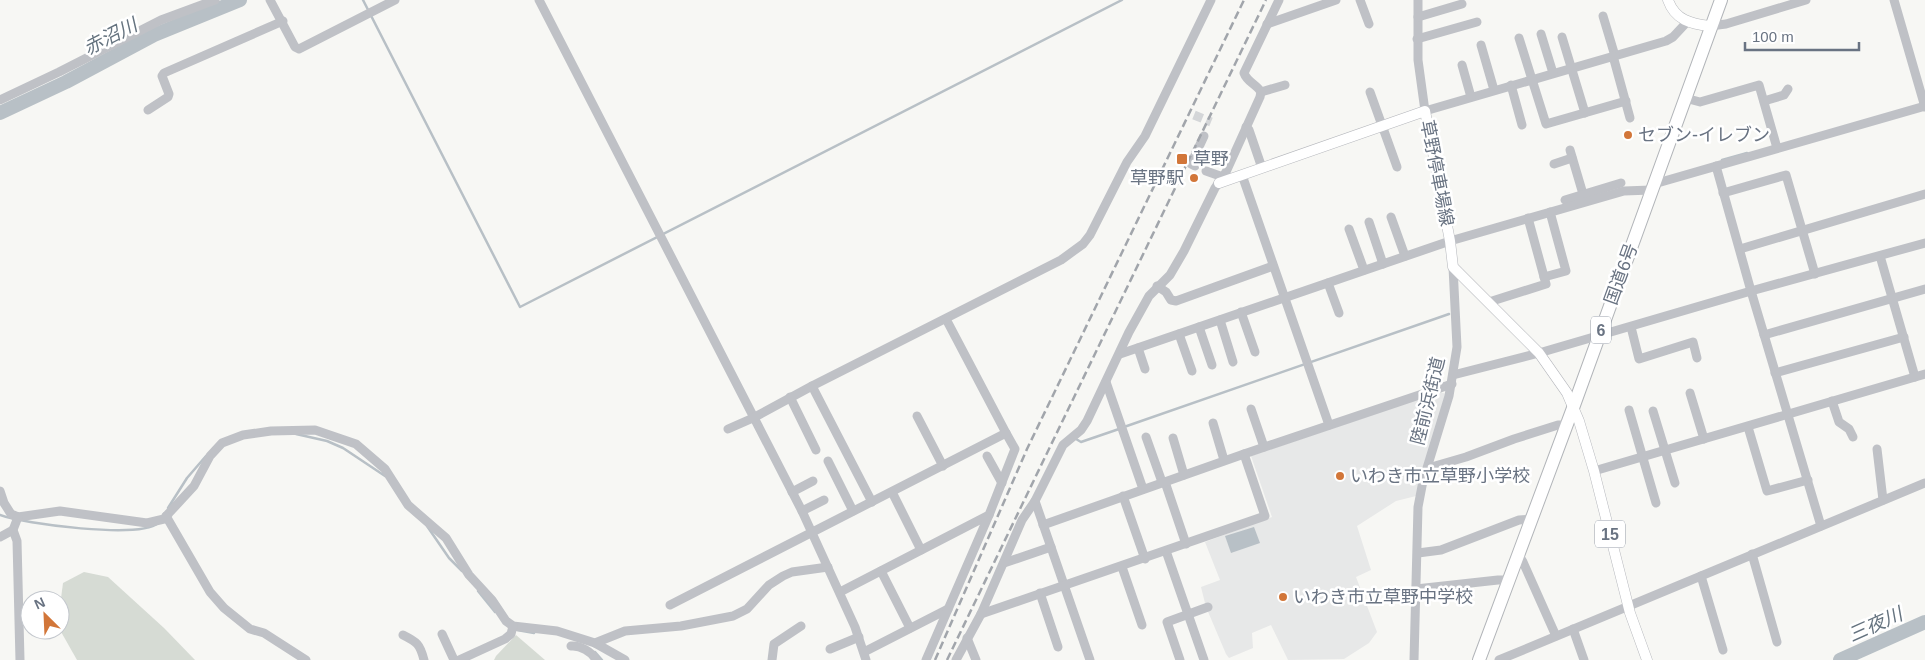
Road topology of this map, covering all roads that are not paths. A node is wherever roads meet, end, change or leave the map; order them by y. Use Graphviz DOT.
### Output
graph roads {
  1 [pos="215,0"];
  2 [pos="270,0"];
  3 [pos="395,0"];
  4 [pos="539,0"];
  5 [pos="1211,0"];
  6 [pos="1279,0"];
  7 [pos="1336,0"];
  8 [pos="1360,0"];
  9 [pos="1418,0"];
  10 [pos="1668,0"];
  11 [pos="1721,0"];
  12 [pos="1806,0"];
  13 [pos="1894,0"];
  14 [pos="1462,4"];
  15 [pos="1603,16"];
  16 [pos="1418,17"];
  17 [pos="283,21"];
  18 [pos="1477,22"];
  19 [pos="1687,22"];
  20 [pos="1267,24"];
  21 [pos="1369,24"];
  22 [pos="1710,26"];
  23 [pos="1541,34"];
  24 [pos="1562,37"];
  25 [pos="1520,38"];
  26 [pos="1417,39"];
  27 [pos="1481,46"];
  28 [pos="1614,56"];
  29 [pos="1462,65"];
  30 [pos="1572,68"];
  31 [pos="1553,73"];
  32 [pos="1532,79"];
  33 [pos="1285,85"];
  34 [pos="1511,85"];
  35 [pos="1788,89"];
  36 [pos="1494,90"];
  37 [pos="1261,92"];
  38 [pos="1370,92"];
  39 [pos="1471,97"];
  40 [pos="1685,98"];
  41 [pos="0,100"];
  42 [pos="1626,101"];
  43 [pos="1764,101"];
  44 [pos="1924,104"];
  45 [pos="148,110"];
  46 [pos="1425,111"];
  47 [pos="1585,112"];
  48 [pos="1630,118"];
  49 [pos="1522,125"];
  50 [pos="1382,126"];
  51 [pos="1246,127"];
  52 [pos="1204,136"];
  53 [pos="1777,148"];
  54 [pos="1554,164"];
  55 [pos="1195,166"];
  56 [pos="1716,166"];
  57 [pos="1397,167"];
  58 [pos="1262,168"];
  59 [pos="1206,171"];
  60 [pos="1242,175"];
  61 [pos="1221,180"];
  62 [pos="1621,183"];
  63 [pos="1653,187"];
  64 [pos="1723,193"];
  65 [pos="1925,194"];
  66 [pos="1585,197"];
  67 [pos="1565,200"];
  68 [pos="1550,212"];
  69 [pos="1391,217"];
  70 [pos="1528,218"];
  71 [pos="1369,222"];
  72 [pos="1349,229"];
  73 [pos="1802,231"];
  74 [pos="1450,241"];
  75 [pos="1925,243"];
  76 [pos="1740,249"];
  77 [pos="1405,256"];
  78 [pos="1880,256"];
  79 [pos="1383,264"];
  80 [pos="1273,266"];
  81 [pos="1453,268"];
  82 [pos="1364,270"];
  83 [pos="1815,274"];
  84 [pos="1544,278"];
  85 [pos="1328,283"];
  86 [pos="1157,286"];
  87 [pos="1925,289"];
  88 [pos="1751,291"];
  89 [pos="1284,298"];
  90 [pos="1892,298"];
  91 [pos="1489,302"];
  92 [pos="1242,312"];
  93 [pos="1338,313"];
  94 [pos="946,319"];
  95 [pos="1220,320"];
  96 [pos="1199,327"];
  97 [pos="1630,327"];
  98 [pos="1179,334"];
  99 [pos="1599,335"];
  100 [pos="1764,335"];
  101 [pos="1904,337"];
  102 [pos="1138,348"];
  103 [pos="1255,352"];
  104 [pos="1540,353"];
  105 [pos="1120,354"];
  106 [pos="1697,358"];
  107 [pos="1233,362"];
  108 [pos="1212,365"];
  109 [pos="1146,369"];
  110 [pos="1192,371"];
  111 [pos="1776,373"];
  112 [pos="1925,374"];
  113 [pos="1915,376"];
  114 [pos="1452,379"];
  115 [pos="1106,382"];
  116 [pos="812,386"];
  117 [pos="1690,393"];
  118 [pos="790,397"];
  119 [pos="1832,401"];
  120 [pos="1573,408"];
  121 [pos="1251,409"];
  122 [pos="1629,410"];
  123 [pos="1653,411"];
  124 [pos="1788,414"];
  125 [pos="917,416"];
  126 [pos="753,418"];
  127 [pos="1213,423"];
  128 [pos="1329,425"];
  129 [pos="1566,425"];
  130 [pos="1748,427"];
  131 [pos="728,429"];
  132 [pos="1006,433"];
  133 [pos="1146,437"];
  134 [pos="1854,437"];
  135 [pos="1172,438"];
  136 [pos="1704,439"];
  137 [pos="1264,447"];
  138 [pos="1876,449"];
  139 [pos="816,450"];
  140 [pos="1665,450"];
  141 [pos="1244,454"];
  142 [pos="987,456"];
  143 [pos="1642,458"];
  144 [pos="1224,460"];
  145 [pos="828,461"];
  146 [pos="942,466"];
  147 [pos="1428,468"];
  148 [pos="1594,471"];
  149 [pos="1184,474"];
  150 [pos="1808,480"];
  151 [pos="813,481"];
  152 [pos="1163,482"];
  153 [pos="1002,483"];
  154 [pos="1675,483"];
  155 [pos="1925,483"];
  156 [pos="1142,489"];
  157 [pos="0,491"];
  158 [pos="792,492"];
  159 [pos="892,492"];
  160 [pos="1123,496"];
  161 [pos="824,500"];
  162 [pos="1883,500"];
  163 [pos="1035,501"];
  164 [pos="872,502"];
  165 [pos="1656,503"];
  166 [pos="802,511"];
  167 [pos="853,511"];
  168 [pos="989,515"];
  169 [pos="166,516"];
  170 [pos="18,517"];
  171 [pos="1531,519"];
  172 [pos="1043,525"];
  173 [pos="1821,526"];
  174 [pos="13,530"];
  175 [pos="811,533"];
  176 [pos="0,537"];
  177 [pos="1186,544"];
  178 [pos="1051,547"];
  179 [pos="920,550"];
  180 [pos="1166,551"];
  181 [pos="1418,553"];
  182 [pos="1518,554"];
  183 [pos="1752,554"];
  184 [pos="1145,559"];
  185 [pos="1004,563"];
  186 [pos="828,567"];
  187 [pos="1122,567"];
  188 [pos="881,571"];
  189 [pos="1700,576"];
  190 [pos="1508,580"];
  191 [pos="1065,585"];
  192 [pos="1416,589"];
  193 [pos="840,592"];
  194 [pos="1040,593"];
  195 [pos="670,605"];
  196 [pos="1629,606"];
  197 [pos="1208,607"];
  198 [pos="948,609"];
  199 [pos="980,614"];
  200 [pos="1188,614"];
  201 [pos="1142,625"];
  202 [pos="801,626"];
  203 [pos="513,628"];
  204 [pos="910,628"];
  205 [pos="1573,629"];
  206 [pos="442,634"];
  207 [pos="403,635"];
  208 [pos="1556,636"];
  209 [pos="859,637"];
  210 [pos="967,638"];
  211 [pos="1777,642"];
  212 [pos="595,643"];
  213 [pos="571,646"];
  214 [pos="1058,647"];
  215 [pos="604,648"];
  216 [pos="830,649"];
  217 [pos="1723,650"];
  218 [pos="865,656"];
  219 [pos="596,659"];
  220 [pos="20,660"];
  221 [pos="306,660"];
  222 [pos="424,660"];
  223 [pos="454,660"];
  224 [pos="459,660"];
  225 [pos="625,660"];
  226 [pos="772,660"];
  227 [pos="926,660"];
  228 [pos="956,660"];
  229 [pos="976,660"];
  230 [pos="1090,660"];
  231 [pos="1180,660"];
  232 [pos="1204,660"];
  233 [pos="1414,660"];
  234 [pos="1479,660"];
  235 [pos="1499,660"];
  236 [pos="1584,660"];
  237 [pos="1647,660"];
  1 -- 41 [label="street"];
  2 -- 17 [label="street"];
  3 -- 17 [label="street"];
  4 -- 126 [label="street"];
  5 -- 94 [label="street"];
  6 -- 20 [label="street"];
  7 -- 20 [label="street"];
  8 -- 21 [label="street"];
  9 -- 16 [label="street"];
  10 -- 19 [label="main road"];
  11 -- 22 [label="highway, 国道6号 / 6"];
  12 -- 22 [label="street"];
  13 -- 44 [label="street"];
  14 -- 16 [label="street"];
  15 -- 28 [label="street"];
  16 -- 26 [label="street"];
  17 -- 45 [label="street"];
  18 -- 26 [label="street"];
  19 -- 22 [label="main road"];
  19 -- 28 [label="street"];
  20 -- 37 [label="street"];
  22 -- 40 [label="highway, 国道6号 / 6"];
  23 -- 31 [label="street"];
  24 -- 30 [label="street"];
  25 -- 32 [label="street"];
  26 -- 46 [label="street"];
  27 -- 36 [label="street"];
  28 -- 30 [label="street"];
  28 -- 42 [label="street"];
  29 -- 39 [label="street"];
  30 -- 31 [label="street"];
  30 -- 47 [label="street"];
  31 -- 32 [label="street"];
  32 -- 34 [label="street"];
  32 -- 47 [label="street"];
  33 -- 37 [label="street"];
  34 -- 36 [label="street"];
  34 -- 49 [label="street"];
  35 -- 43 [label="street"];
  36 -- 39 [label="street"];
  37 -- 51 [label="street"];
  38 -- 50 [label="street"];
  39 -- 46 [label="street"];
  40 -- 43 [label="street"];
  40 -- 63 [label="highway, 国道6号 / 6"];
  42 -- 47 [label="street"];
  42 -- 48 [label="street"];
  43 -- 53 [label="street"];
  44 -- 53 [label="street"];
  46 -- 50 [label="main road, 草野停車場線"];
  46 -- 74 [label="main road, 草野停車場線"];
  50 -- 57 [label="street"];
  50 -- 58 [label="main road, 草野停車場線"];
  51 -- 58 [label="street"];
  51 -- 61 [label="street"];
  52 -- 55 [label="street"];
  53 -- 56 [label="street"];
  54 -- 66 [label="street"];
  56 -- 63 [label="street"];
  56 -- 64 [label="street"];
  58 -- 60 [label="main road, 草野停車場線"];
  59 -- 61 [label="street"];
  60 -- 61 [label="main road, 草野停車場線"];
  60 -- 80 [label="street"];
  61 -- 86 [label="street"];
  62 -- 66 [label="street"];
  63 -- 66 [label="street"];
  63 -- 99 [label="highway, 国道6号 / 6"];
  64 -- 73 [label="street"];
  64 -- 76 [label="street"];
  65 -- 73 [label="street"];
  66 -- 67 [label="street"];
  66 -- 68 [label="street"];
  68 -- 70 [label="street"];
  68 -- 84 [label="street"];
  69 -- 77 [label="street"];
  70 -- 74 [label="street"];
  70 -- 84 [label="street"];
  71 -- 79 [label="street"];
  72 -- 82 [label="street"];
  73 -- 76 [label="street"];
  73 -- 83 [label="street"];
  74 -- 77 [label="street"];
  74 -- 81 [label="main road, 草野停車場線"];
  75 -- 78 [label="street"];
  76 -- 88 [label="street"];
  77 -- 79 [label="street"];
  78 -- 83 [label="street"];
  78 -- 90 [label="street"];
  79 -- 82 [label="street"];
  80 -- 86 [label="street"];
  80 -- 89 [label="street"];
  81 -- 91 [label="main road"];
  81 -- 114 [label="street, 陸前浜街道"];
  82 -- 85 [label="street"];
  83 -- 88 [label="street"];
  84 -- 91 [label="street"];
  85 -- 89 [label="street"];
  85 -- 93 [label="street"];
  86 -- 105 [label="street"];
  87 -- 90 [label="street"];
  88 -- 97 [label="street"];
  88 -- 100 [label="street"];
  89 -- 92 [label="street"];
  89 -- 128 [label="street"];
  90 -- 100 [label="street"];
  90 -- 101 [label="street"];
  91 -- 104 [label="main road"];
  92 -- 95 [label="street"];
  92 -- 103 [label="street"];
  94 -- 116 [label="street"];
  94 -- 132 [label="street"];
  95 -- 96 [label="street"];
  95 -- 107 [label="street"];
  96 -- 98 [label="street"];
  96 -- 108 [label="street"];
  97 -- 99 [label="street"];
  97 -- 106 [label="street"];
  98 -- 102 [label="street"];
  98 -- 110 [label="street"];
  99 -- 104 [label="street"];
  99 -- 120 [label="highway, 国道6号 / 6"];
  100 -- 111 [label="street"];
  101 -- 111 [label="street"];
  101 -- 113 [label="street"];
  102 -- 105 [label="street"];
  102 -- 109 [label="street"];
  104 -- 114 [label="street"];
  104 -- 120 [label="main road"];
  105 -- 115 [label="street"];
  111 -- 124 [label="street"];
  112 -- 113 [label="street"];
  113 -- 119 [label="street"];
  114 -- 128 [label="street"];
  114 -- 147 [label="street, 陸前浜街道"];
  115 -- 156 [label="street"];
  115 -- 163 [label="street"];
  116 -- 118 [label="street"];
  116 -- 164 [label="street"];
  117 -- 136 [label="street"];
  118 -- 126 [label="street"];
  118 -- 139 [label="street"];
  119 -- 124 [label="street"];
  119 -- 134 [label="street"];
  120 -- 129 [label="highway, 国道6号 / 6"];
  120 -- 148 [label="main road, 15"];
  121 -- 137 [label="street"];
  122 -- 143 [label="street"];
  123 -- 140 [label="street"];
  124 -- 130 [label="street"];
  124 -- 150 [label="street"];
  125 -- 146 [label="street"];
  126 -- 131 [label="street"];
  126 -- 158 [label="street"];
  127 -- 144 [label="street"];
  128 -- 137 [label="street"];
  129 -- 147 [label="street"];
  129 -- 171 [label="highway, 国道6号 / 6"];
  130 -- 136 [label="street"];
  130 -- 150 [label="street"];
  132 -- 146 [label="street"];
  132 -- 153 [label="street"];
  133 -- 152 [label="street"];
  135 -- 149 [label="street"];
  136 -- 140 [label="street"];
  137 -- 141 [label="street"];
  138 -- 162 [label="street"];
  140 -- 143 [label="street"];
  140 -- 154 [label="street"];
  141 -- 144 [label="street"];
  141 -- 177 [label="street"];
  142 -- 153 [label="street"];
  143 -- 148 [label="street"];
  143 -- 165 [label="street"];
  144 -- 149 [label="street"];
  145 -- 167 [label="street"];
  146 -- 159 [label="street"];
  147 -- 181 [label="street, 陸前浜街道"];
  148 -- 196 [label="main road, 15"];
  149 -- 152 [label="street"];
  150 -- 173 [label="street"];
  151 -- 158 [label="street"];
  152 -- 156 [label="street"];
  152 -- 177 [label="street"];
  153 -- 168 [label="street"];
  155 -- 162 [label="street"];
  156 -- 160 [label="street"];
  157 -- 170 [label="street"];
  158 -- 166 [label="street"];
  159 -- 164 [label="street"];
  159 -- 179 [label="street"];
  160 -- 172 [label="street"];
  160 -- 184 [label="street"];
  161 -- 166 [label="street"];
  162 -- 173 [label="street"];
  163 -- 172 [label="street"];
  163 -- 185 [label="street"];
  164 -- 167 [label="street"];
  166 -- 175 [label="street"];
  167 -- 175 [label="street"];
  168 -- 179 [label="street"];
  168 -- 198 [label="street"];
  169 -- 170 [label="street"];
  169 -- 203 [label="street"];
  169 -- 221 [label="street"];
  170 -- 174 [label="street"];
  171 -- 181 [label="street"];
  171 -- 182 [label="highway, 国道6号 / 6"];
  172 -- 178 [label="street"];
  173 -- 183 [label="street"];
  174 -- 176 [label="street"];
  174 -- 220 [label="street"];
  175 -- 186 [label="street"];
  175 -- 195 [label="street"];
  177 -- 180 [label="street"];
  178 -- 185 [label="street"];
  178 -- 191 [label="street"];
  179 -- 188 [label="street"];
  180 -- 184 [label="street"];
  180 -- 200 [label="street"];
  181 -- 192 [label="street, 陸前浜街道"];
  182 -- 190 [label="highway, 国道6号 / 6"];
  182 -- 208 [label="street"];
  183 -- 189 [label="street"];
  183 -- 211 [label="street"];
  184 -- 187 [label="street"];
  185 -- 199 [label="street"];
  186 -- 193 [label="street"];
  186 -- 212 [label="street"];
  187 -- 191 [label="street"];
  187 -- 201 [label="street"];
  188 -- 193 [label="street"];
  188 -- 204 [label="street"];
  189 -- 196 [label="street"];
  189 -- 217 [label="street"];
  190 -- 192 [label="street"];
  190 -- 234 [label="highway, 国道6号 / 6"];
  191 -- 194 [label="street"];
  191 -- 230 [label="street"];
  192 -- 233 [label="street, 陸前浜街道"];
  193 -- 209 [label="street"];
  194 -- 199 [label="street"];
  194 -- 214 [label="street"];
  196 -- 205 [label="street"];
  196 -- 237 [label="main road, 15"];
  197 -- 200 [label="street"];
  198 -- 204 [label="street"];
  198 -- 227 [label="street"];
  199 -- 210 [label="street"];
  200 -- 231 [label="street"];
  200 -- 232 [label="street"];
  202 -- 226 [label="street"];
  203 -- 212 [label="street"];
  203 -- 224 [label="street"];
  204 -- 218 [label="street"];
  205 -- 208 [label="street"];
  205 -- 236 [label="street"];
  206 -- 223 [label="street"];
  207 -- 222 [label="street"];
  208 -- 235 [label="street"];
  209 -- 216 [label="street"];
  209 -- 218 [label="street"];
  210 -- 228 [label="street"];
  210 -- 229 [label="street"];
  212 -- 215 [label="street"];
  213 -- 219 [label="street"];
  215 -- 219 [label="street"];
  215 -- 225 [label="street"];
}
